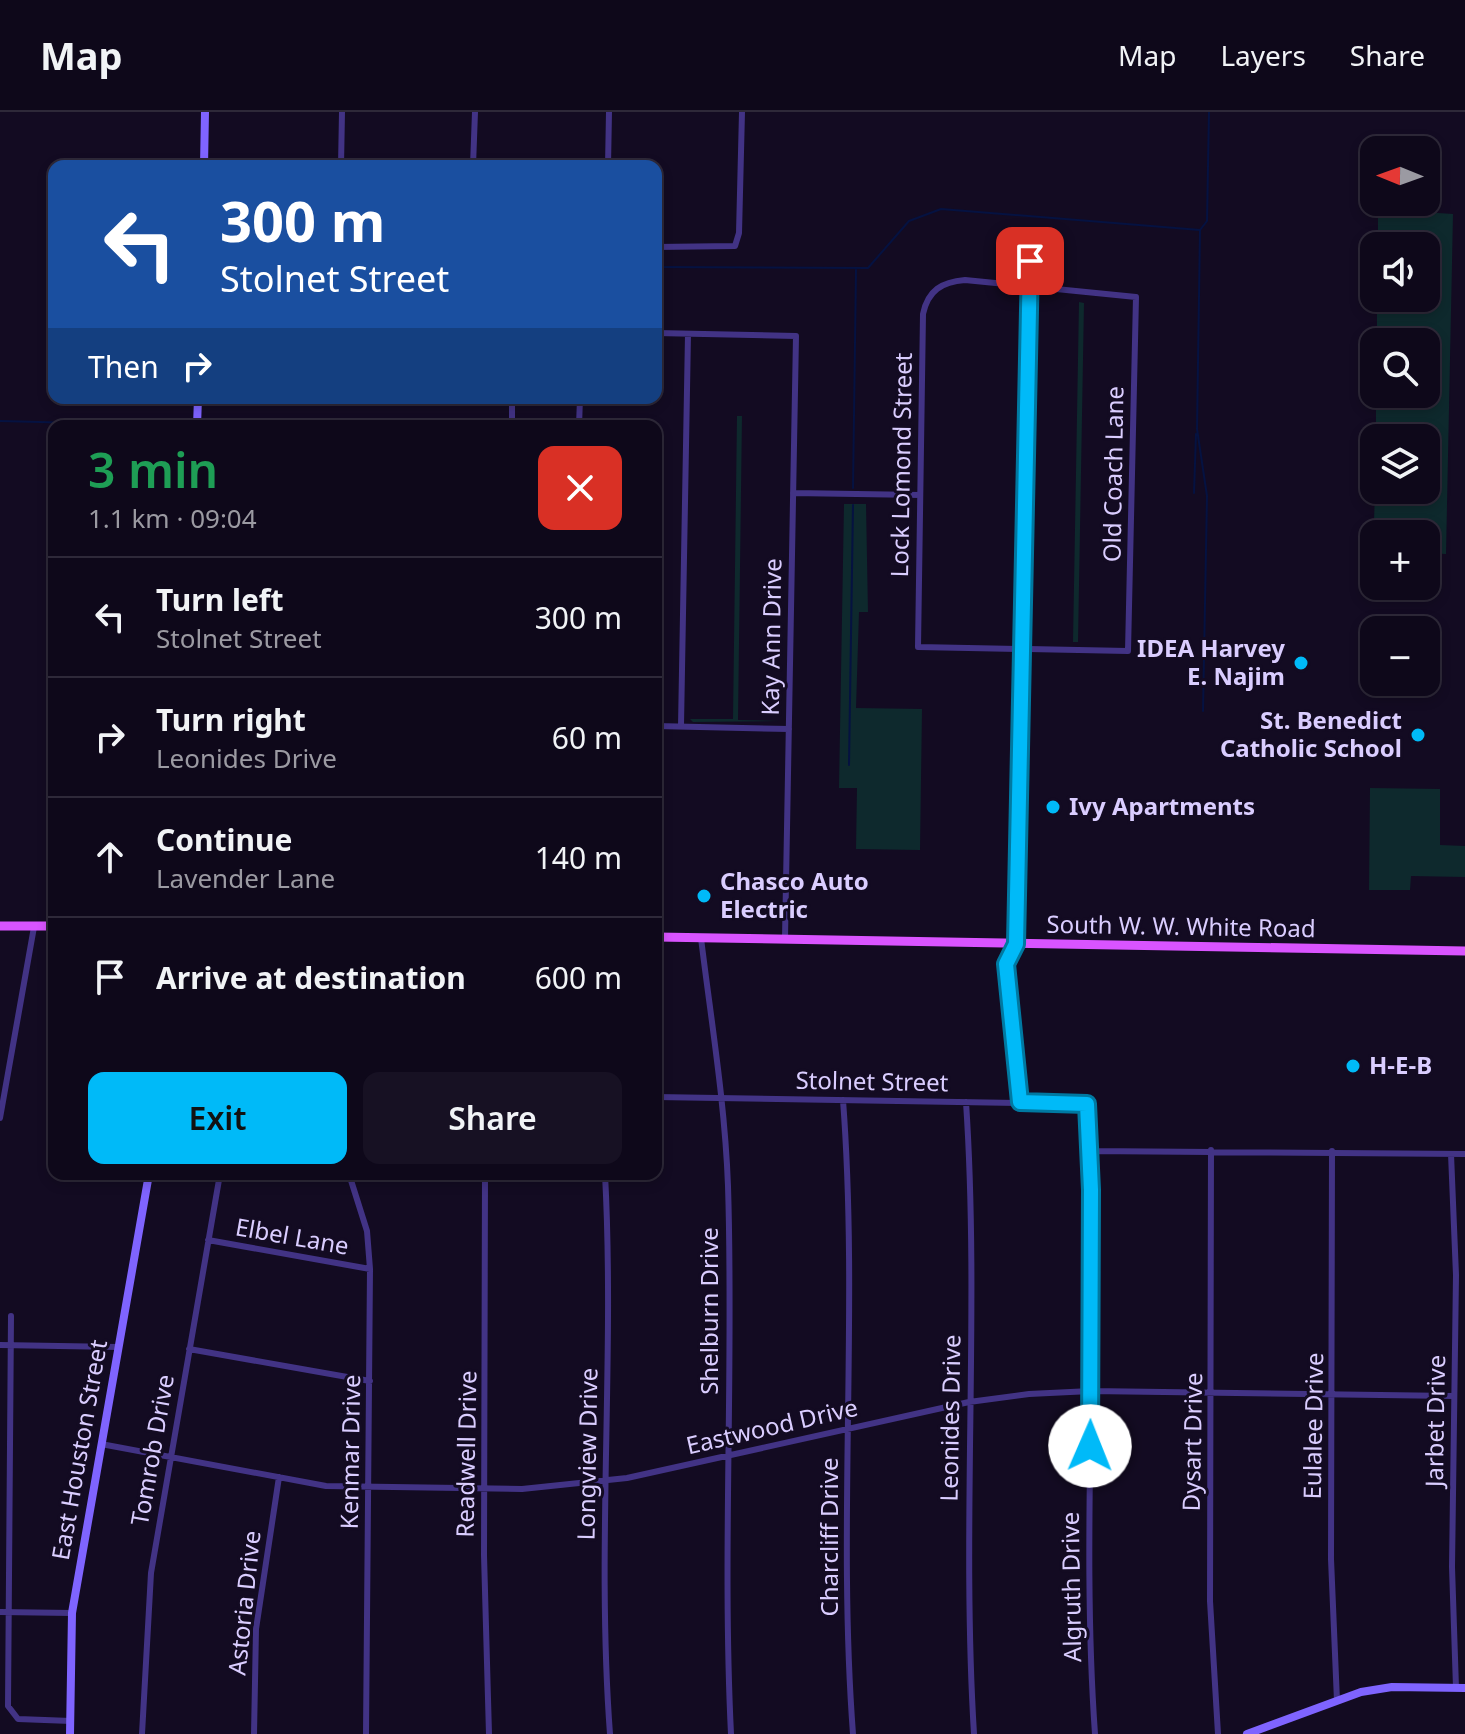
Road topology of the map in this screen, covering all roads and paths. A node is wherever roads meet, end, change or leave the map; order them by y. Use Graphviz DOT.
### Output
graph roads {
  1 [pos="205,112"];
  2 [pos="342,112"];
  3 [pos="475,112"];
  4 [pos="609,112"];
  5 [pos="742,112"];
  6 [pos="204,160"];
  7 [pos="341,160"];
  8 [pos="473,160"];
  9 [pos="608,160"];
  10 [pos="1031,234"];
  11 [pos="662,247"];
  12 [pos="1030,288"];
  13 [pos="662,333"];
  14 [pos="688,334"];
  15 [pos="793,493"];
  16 [pos="920,495"];
  17 [pos="1022,649"];
  18 [pos="662,726"];
  19 [pos="681,726"];
  20 [pos="789,729"];
  21 [pos="0,926"];
  22 [pos="48,926"];
  23 [pos="34,927"];
  24 [pos="662,937"];
  25 [pos="701,938"];
  26 [pos="785,938"];
  27 [pos="1016,944"];
  28 [pos="1465,951"];
  29 [pos="662,1097"];
  30 [pos="721,1097"];
  31 [pos="843,1100"];
  32 [pos="966,1102"];
  33 [pos="1020,1102"];
  34 [pos="1087,1104"];
  35 [pos="0,1118"];
  36 [pos="1211,1150"];
  37 [pos="1090,1151"];
  38 [pos="1332,1151"];
  39 [pos="1451,1154"];
  40 [pos="1465,1154"];
  41 [pos="148,1180"];
  42 [pos="219,1180"];
  43 [pos="351,1180"];
  44 [pos="485,1180"];
  45 [pos="605,1180"];
  46 [pos="208,1240"];
  47 [pos="370,1269"];
  48 [pos="11,1316"];
  49 [pos="0,1345"];
  50 [pos="10,1345"];
  51 [pos="118,1347"];
  52 [pos="189,1349"];
  53 [pos="370,1381"];
  54 [pos="1091,1391"];
  55 [pos="1212,1393"];
  56 [pos="1333,1394"];
  57 [pos="1454,1396"];
  58 [pos="969,1402"];
  59 [pos="848,1428"];
  60 [pos="101,1444"];
  61 [pos="170,1456"];
  62 [pos="726,1456"];
  63 [pos="279,1477"];
  64 [pos="605,1481"];
  65 [pos="369,1487"];
  66 [pos="484,1489"];
  67 [pos="0,1612"];
  68 [pos="9,1612"];
  69 [pos="72,1613"];
  70 [pos="1460,1688"];
  71 [pos="1337,1701"];
  72 [pos="71,1721"];
  73 [pos="70,1734"];
  74 [pos="142,1734"];
  75 [pos="254,1734"];
  76 [pos="366,1734"];
  77 [pos="489,1734"];
  78 [pos="610,1734"];
  79 [pos="731,1734"];
  80 [pos="853,1734"];
  81 [pos="974,1734"];
  82 [pos="1095,1734"];
  83 [pos="1218,1734"];
  84 [pos="1247,1734"];
  1 -- 6 [label="main road"];
  2 -- 7 [label="street"];
  3 -- 8 [label="street"];
  4 -- 9 [label="street"];
  5 -- 11 [label="street"];
  10 -- 12 [label="street"];
  12 -- 16 [label="street, Lock Lomond Street"];
  12 -- 17 [label="street"];
  12 -- 17 [label="street, Old Coach Lane"];
  13 -- 14 [label="street"];
  14 -- 15 [label="street, Kay Ann Drive"];
  14 -- 19 [label="street"];
  15 -- 16 [label="street"];
  15 -- 20 [label="street, Kay Ann Drive"];
  16 -- 17 [label="street, Lock Lomond Street"];
  17 -- 27 [label="street"];
  18 -- 19 [label="street"];
  19 -- 20 [label="street"];
  20 -- 26 [label="street, Kay Ann Drive"];
  21 -- 23 [label="main road"];
  22 -- 23 [label="main road"];
  23 -- 35 [label="street"];
  24 -- 25 [label="main road, South W. W. White Road"];
  25 -- 26 [label="main road, South W. W. White Road"];
  25 -- 30 [label="street, Shelburn Drive"];
  26 -- 27 [label="main road, South W. W. White Road"];
  27 -- 28 [label="main road, South W. W. White Road"];
  27 -- 33 [label="street"];
  29 -- 30 [label="street, Stolnet Street"];
  30 -- 31 [label="street, Stolnet Street"];
  30 -- 62 [label="street, Shelburn Drive"];
  31 -- 32 [label="street, Stolnet Street"];
  31 -- 59 [label="street, Charcliff Drive"];
  32 -- 33 [label="street, Stolnet Street"];
  32 -- 58 [label="street, Leonides Drive"];
  33 -- 34 [label="street, Stolnet Street"];
  34 -- 37 [label="street, Algruth Drive"];
  36 -- 37 [label="street"];
  36 -- 38 [label="street"];
  36 -- 55 [label="street, Dysart Drive"];
  37 -- 54 [label="street, Algruth Drive"];
  38 -- 39 [label="street"];
  38 -- 56 [label="street, Eulalee Drive"];
  39 -- 40 [label="street"];
  39 -- 57 [label="street, Jarbet Drive"];
  41 -- 51 [label="main road, East Houston Street"];
  42 -- 46 [label="street, Tomrob Drive"];
  43 -- 47 [label="street, Kenmar Drive"];
  44 -- 66 [label="street, Readwell Drive"];
  45 -- 64 [label="street, Longview Drive"];
  46 -- 47 [label="street, Elbel Lane"];
  46 -- 52 [label="street, Tomrob Drive"];
  47 -- 53 [label="street, Kenmar Drive"];
  48 -- 50 [label="street"];
  49 -- 50 [label="street"];
  50 -- 51 [label="street"];
  50 -- 68 [label="street"];
  51 -- 60 [label="main road, East Houston Street"];
  52 -- 53 [label="street"];
  52 -- 61 [label="street, Tomrob Drive"];
  53 -- 65 [label="street, Kenmar Drive"];
  54 -- 55 [label="street, Eastwood Drive"];
  54 -- 58 [label="street, Eastwood Drive"];
  54 -- 82 [label="street, Algruth Drive"];
  55 -- 56 [label="street, Eastwood Drive"];
  55 -- 83 [label="street, Dysart Drive"];
  56 -- 57 [label="street, Eastwood Drive"];
  56 -- 71 [label="street, Eulalee Drive"];
  57 -- 70 [label="street, Jarbet Drive"];
  58 -- 59 [label="street, Eastwood Drive"];
  58 -- 81 [label="street, Leonides Drive"];
  59 -- 62 [label="street, Eastwood Drive"];
  59 -- 80 [label="street, Charcliff Drive"];
  60 -- 61 [label="street, Eastwood Drive"];
  60 -- 69 [label="main road, East Houston Street"];
  61 -- 63 [label="street, Eastwood Drive"];
  61 -- 74 [label="street, Tomrob Drive"];
  62 -- 64 [label="street, Eastwood Drive"];
  62 -- 79 [label="street, Shelburn Drive"];
  63 -- 65 [label="street, Eastwood Drive"];
  63 -- 75 [label="street, Astoria Drive"];
  64 -- 66 [label="street, Eastwood Drive"];
  64 -- 78 [label="street, Longview Drive"];
  65 -- 66 [label="street, Eastwood Drive"];
  65 -- 76 [label="street, Kenmar Drive"];
  66 -- 77 [label="street, Readwell Drive"];
  67 -- 68 [label="street"];
  68 -- 69 [label="street"];
  68 -- 72 [label="street"];
  69 -- 72 [label="main road, East Houston Street"];
  70 -- 71 [label="main road"];
  71 -- 84 [label="main road"];
  72 -- 73 [label="main road, East Houston Street"];
}
